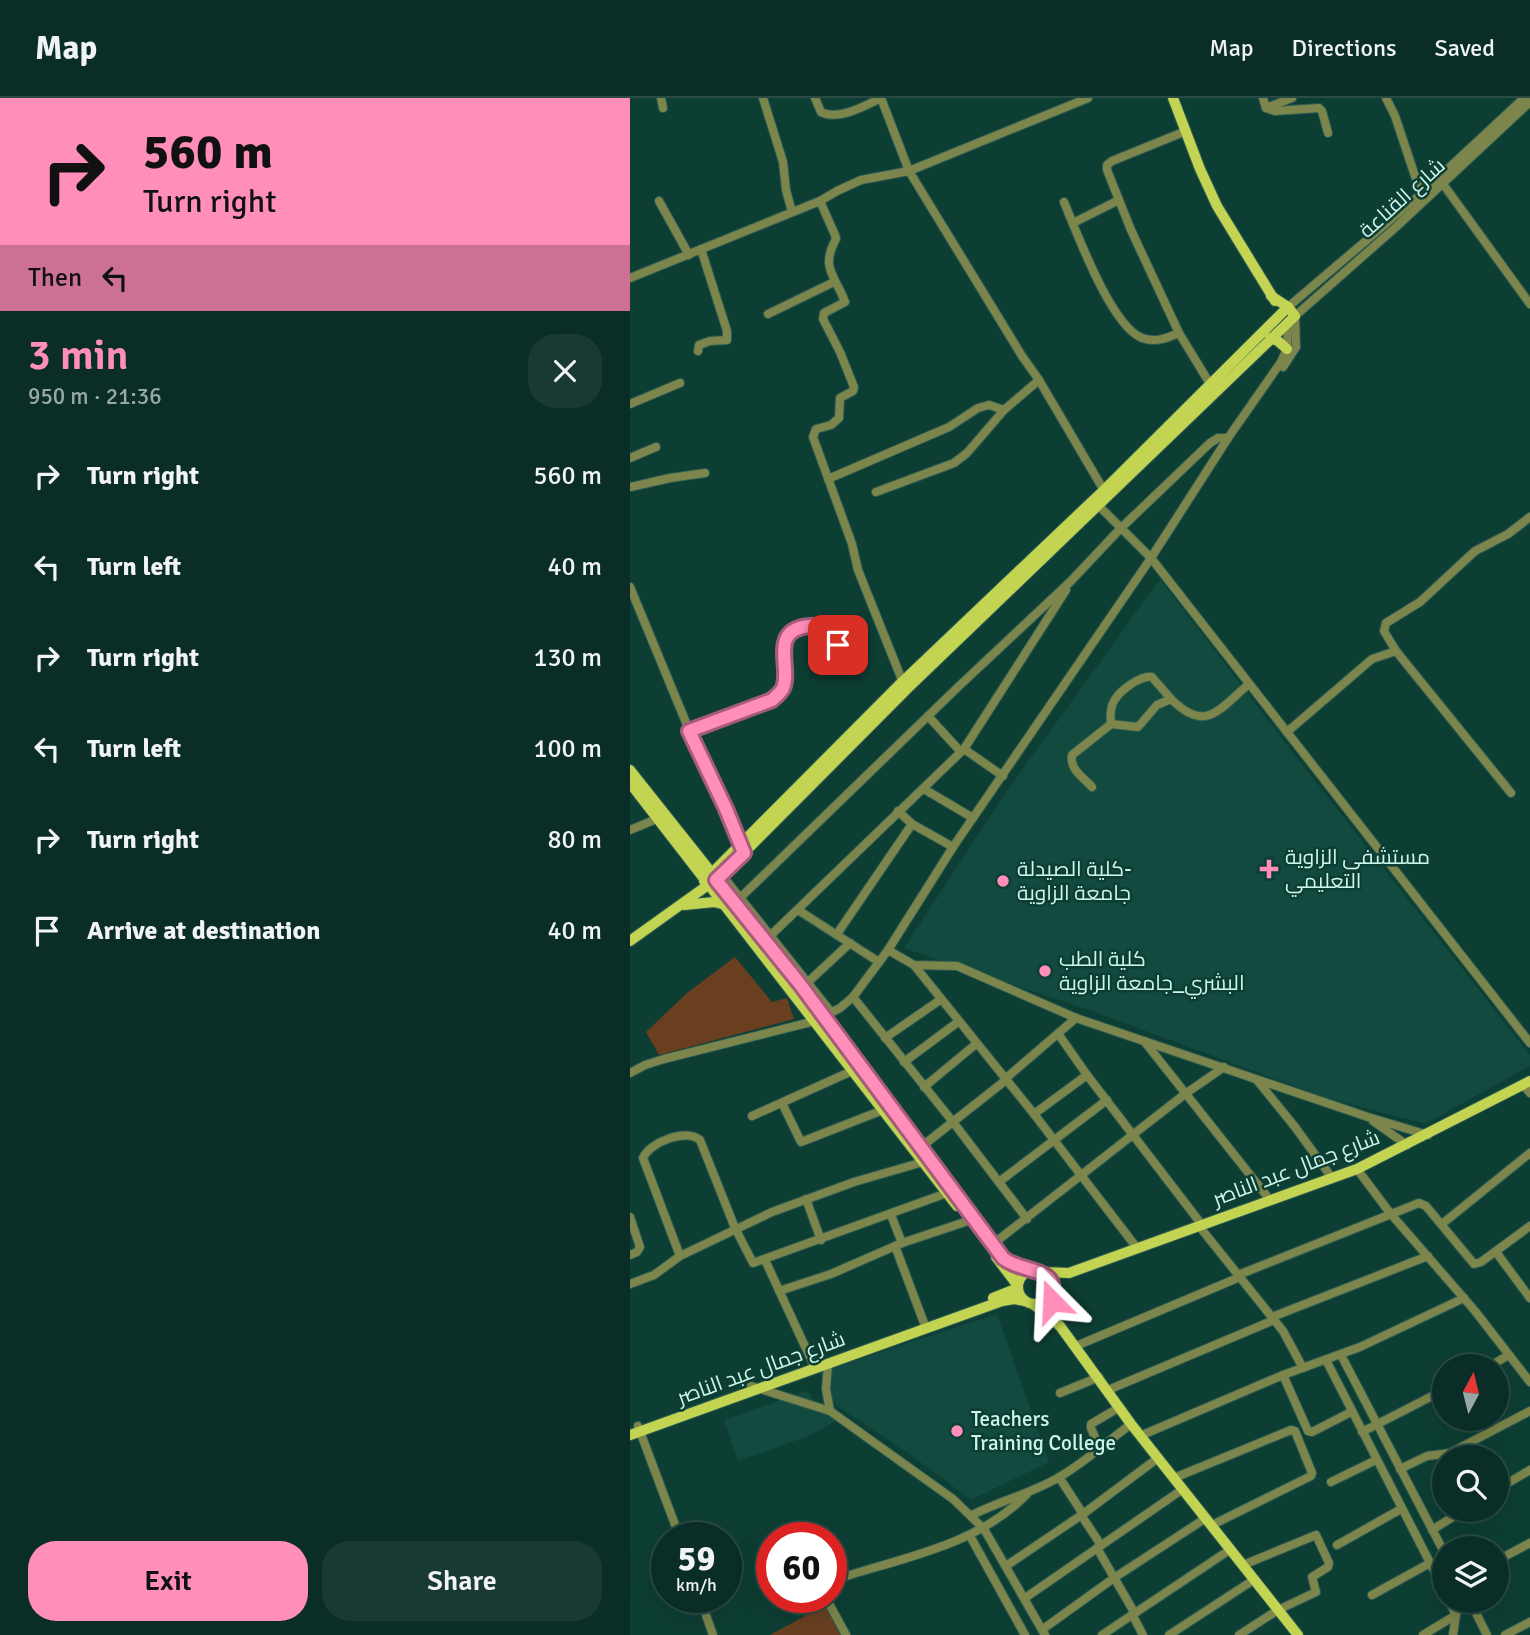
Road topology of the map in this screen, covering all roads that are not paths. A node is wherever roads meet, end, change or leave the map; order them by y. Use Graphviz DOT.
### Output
graph roads {
  1 [pos="661,98"];
  2 [pos="763,98"];
  3 [pos="815,98"];
  4 [pos="881,98"];
  5 [pos="1088,98"];
  6 [pos="1173,98"];
  7 [pos="1263,98"];
  8 [pos="1292,98"];
  9 [pos="1386,98"];
  10 [pos="1518,100"];
  11 [pos="1530,102"];
  12 [pos="663,108"];
  13 [pos="1266,108"];
  14 [pos="1186,131"];
  15 [pos="1328,132"];
  16 [pos="909,171"];
  17 [pos="1443,184"];
  18 [pos="1421,194"];
  19 [pos="1119,200"];
  20 [pos="659,201"];
  21 [pos="820,201"];
  22 [pos="1063,202"];
  23 [pos="792,212"];
  24 [pos="1073,223"];
  25 [pos="701,249"];
  26 [pos="689,255"];
  27 [pos="630,278"];
  28 [pos="834,282"];
  29 [pos="1530,304"];
  30 [pos="1285,309"];
  31 [pos="768,314"];
  32 [pos="1291,319"];
  33 [pos="1179,333"];
  34 [pos="1270,338"];
  35 [pos="1287,349"];
  36 [pos="698,351"];
  37 [pos="1039,380"];
  38 [pos="680,383"];
  39 [pos="1210,384"];
  40 [pos="1259,393"];
  41 [pos="630,404"];
  42 [pos="1004,410"];
  43 [pos="1228,438"];
  44 [pos="656,447"];
  45 [pos="630,458"];
  46 [pos="705,473"];
  47 [pos="828,479"];
  48 [pos="630,487"];
  49 [pos="876,492"];
  50 [pos="1105,493"];
  51 [pos="1096,503"];
  52 [pos="1530,517"];
  53 [pos="1121,529"];
  54 [pos="1151,558"];
  55 [pos="1072,581"];
  56 [pos="630,587"];
  57 [pos="1396,651"];
  58 [pos="848,658"];
  59 [pos="1249,684"];
  60 [pos="904,685"];
  61 [pos="1171,699"];
  62 [pos="928,716"];
  63 [pos="1111,724"];
  64 [pos="689,731"];
  65 [pos="1287,732"];
  66 [pos="962,750"];
  67 [pos="630,770"];
  68 [pos="1003,776"];
  69 [pos="630,783"];
  70 [pos="1092,787"];
  71 [pos="924,789"];
  72 [pos="1511,793"];
  73 [pos="898,811"];
  74 [pos="659,818"];
  75 [pos="973,818"];
  76 [pos="912,824"];
  77 [pos="630,830"];
  78 [pos="953,848"];
  79 [pos="742,849"];
  80 [pos="713,879"];
  81 [pos="740,898"];
  82 [pos="726,905"];
  83 [pos="680,906"];
  84 [pos="798,910"];
  85 [pos="836,934"];
  86 [pos="630,935"];
  87 [pos="770,936"];
  88 [pos="630,942"];
  89 [pos="850,943"];
  90 [pos="888,950"];
  91 [pos="879,962"];
  92 [pos="914,965"];
  93 [pos="807,983"];
  94 [pos="853,997"];
  95 [pos="940,1000"];
  96 [pos="823,1017"];
  97 [pos="1076,1018"];
  98 [pos="958,1022"];
  99 [pos="1059,1035"];
  100 [pos="885,1038"];
  101 [pos="1143,1041"];
  102 [pos="1530,1043"];
  103 [pos="976,1044"];
  104 [pos="904,1062"];
  105 [pos="1224,1067"];
  106 [pos="852,1071"];
  107 [pos="630,1073"];
  108 [pos="1087,1075"];
  109 [pos="1255,1079"];
  110 [pos="1006,1080"];
  111 [pos="1528,1086"];
  112 [pos="924,1087"];
  113 [pos="1185,1094"];
  114 [pos="1107,1100"];
  115 [pos="782,1102"];
  116 [pos="883,1110"];
  117 [pos="1034,1114"];
  118 [pos="752,1116"];
  119 [pos="1368,1117"];
  120 [pos="953,1122"];
  121 [pos="1134,1135"];
  122 [pos="1428,1135"];
  123 [pos="1054,1140"];
  124 [pos="1407,1145"];
  125 [pos="921,1147"];
  126 [pos="1530,1153"];
  127 [pos="923,1162"];
  128 [pos="1357,1169"];
  129 [pos="1082,1176"];
  130 [pos="1332,1178"];
  131 [pos="999,1182"];
  132 [pos="947,1192"];
  133 [pos="806,1199"];
  134 [pos="1270,1200"];
  135 [pos="1390,1213"];
  136 [pos="891,1214"];
  137 [pos="630,1217"];
  138 [pos="1027,1219"];
  139 [pos="968,1220"];
  140 [pos="1442,1224"];
  141 [pos="1200,1226"];
  142 [pos="1530,1226"];
  143 [pos="735,1228"];
  144 [pos="821,1240"];
  145 [pos="993,1244"];
  146 [pos="899,1245"];
  147 [pos="1137,1248"];
  148 [pos="1496,1252"];
  149 [pos="630,1255"];
  150 [pos="680,1256"];
  151 [pos="1428,1256"];
  152 [pos="765,1260"];
  153 [pos="1004,1269"];
  154 [pos="1037,1271"];
  155 [pos="1069,1273"];
  156 [pos="1239,1276"];
  157 [pos="630,1284"];
  158 [pos="1018,1287"];
  159 [pos="779,1291"];
  160 [pos="1052,1291"];
  161 [pos="996,1297"];
  162 [pos="1464,1298"];
  163 [pos="1530,1298"];
  164 [pos="1029,1303"];
  165 [pos="1273,1319"];
  166 [pos="925,1323"];
  167 [pos="1060,1326"];
  168 [pos="1076,1346"];
  169 [pos="1508,1354"];
  170 [pos="1341,1355"];
  171 [pos="1509,1355"];
  172 [pos="1326,1360"];
  173 [pos="828,1364"];
  174 [pos="814,1366"];
  175 [pos="1303,1368"];
  176 [pos="1283,1375"];
  177 [pos="1099,1377"];
  178 [pos="1530,1382"];
  179 [pos="755,1387"];
  180 [pos="1108,1390"];
  181 [pos="1060,1393"];
  182 [pos="1432,1396"];
  183 [pos="1120,1407"];
  184 [pos="830,1411"];
  185 [pos="1530,1411"];
  186 [pos="1351,1412"];
  187 [pos="1131,1423"];
  188 [pos="1377,1424"];
  189 [pos="635,1430"];
  190 [pos="1362,1433"];
  191 [pos="1140,1436"];
  192 [pos="1099,1447"];
  193 [pos="1158,1458"];
  194 [pos="1376,1460"];
  195 [pos="1400,1469"];
  196 [pos="1530,1470"];
  197 [pos="1059,1477"];
  198 [pos="1174,1478"];
  199 [pos="1331,1482"];
  200 [pos="1509,1482"];
  201 [pos="1182,1489"];
  202 [pos="1027,1494"];
  203 [pos="1402,1509"];
  204 [pos="1082,1514"];
  205 [pos="972,1515"];
  206 [pos="673,1522"];
  207 [pos="1209,1522"];
  208 [pos="1445,1522"];
  209 [pos="984,1529"];
  210 [pos="1432,1530"];
  211 [pos="970,1536"];
  212 [pos="1435,1536"];
  213 [pos="1530,1543"];
  214 [pos="1336,1545"];
  215 [pos="1099,1546"];
  216 [pos="1231,1549"];
  217 [pos="1509,1554"];
  218 [pos="1430,1563"];
  219 [pos="1243,1565"];
  220 [pos="1006,1566"];
  221 [pos="1432,1567"];
  222 [pos="847,1576"];
  223 [pos="1114,1578"];
  224 [pos="1255,1579"];
  225 [pos="1372,1595"];
  226 [pos="1025,1598"];
  227 [pos="1278,1610"];
  228 [pos="705,1613"];
  229 [pos="834,1613"];
  230 [pos="1133,1613"];
  231 [pos="1476,1613"];
  232 [pos="1456,1615"];
  233 [pos="1530,1622"];
  234 [pos="1044,1632"];
  235 [pos="713,1635"];
  236 [pos="846,1635"];
  237 [pos="1025,1635"];
  238 [pos="1102,1635"];
  239 [pos="1143,1635"];
  240 [pos="1169,1635"];
  241 [pos="1239,1635"];
  242 [pos="1298,1635"];
  243 [pos="1423,1635"];
  244 [pos="1453,1635"];
  245 [pos="1487,1635"];
  246 [pos="1505,1635"];
  1 -- 12 [label="street"];
  2 -- 23 [label="street"];
  3 -- 4 [label="street"];
  4 -- 16 [label="street"];
  5 -- 16 [label="street"];
  6 -- 14 [label="main road"];
  7 -- 13 [label="street"];
  8 -- 13 [label="street"];
  9 -- 18 [label="street"];
  10 -- 18 [label="street, شارع القناعة"];
  11 -- 17 [label="street, شارع القناعة"];
  13 -- 15 [label="street"];
  14 -- 19 [label="street"];
  14 -- 30 [label="main road"];
  16 -- 21 [label="street"];
  16 -- 37 [label="street"];
  17 -- 29 [label="street"];
  17 -- 32 [label="street, شارع القناعة"];
  18 -- 30 [label="street, شارع القناعة"];
  19 -- 24 [label="street"];
  19 -- 33 [label="street"];
  20 -- 26 [label="street"];
  21 -- 23 [label="street"];
  21 -- 28 [label="street"];
  22 -- 24 [label="street"];
  23 -- 25 [label="street"];
  24 -- 33 [label="street"];
  25 -- 26 [label="street"];
  25 -- 36 [label="street"];
  26 -- 27 [label="street"];
  28 -- 31 [label="street"];
  28 -- 47 [label="street"];
  30 -- 32 [label="main road"];
  30 -- 39 [label="main road"];
  32 -- 34 [label="main road"];
  32 -- 35 [label="street"];
  32 -- 40 [label="street"];
  33 -- 39 [label="street"];
  34 -- 35 [label="main road"];
  34 -- 50 [label="main road"];
  35 -- 40 [label="street"];
  37 -- 42 [label="street"];
  37 -- 50 [label="street"];
  38 -- 41 [label="street"];
  39 -- 50 [label="main road"];
  40 -- 43 [label="street"];
  42 -- 47 [label="street"];
  42 -- 49 [label="street"];
  43 -- 53 [label="street"];
  43 -- 54 [label="street"];
  44 -- 45 [label="street"];
  46 -- 48 [label="street"];
  47 -- 60 [label="street"];
  50 -- 51 [label="main road"];
  51 -- 53 [label="street"];
  51 -- 60 [label="main road"];
  52 -- 57 [label="street"];
  53 -- 54 [label="street"];
  53 -- 55 [label="street"];
  54 -- 59 [label="street"];
  54 -- 68 [label="street"];
  55 -- 62 [label="street"];
  55 -- 66 [label="street"];
  56 -- 64 [label="street"];
  57 -- 65 [label="street"];
  57 -- 72 [label="street"];
  58 -- 64 [label="street"];
  59 -- 61 [label="street"];
  59 -- 65 [label="street"];
  60 -- 79 [label="main road"];
  61 -- 63 [label="street"];
  61 -- 63 [label="street"];
  62 -- 66 [label="street"];
  62 -- 81 [label="street"];
  63 -- 70 [label="street"];
  64 -- 79 [label="street"];
  65 -- 102 [label="street"];
  66 -- 68 [label="street"];
  66 -- 71 [label="street"];
  67 -- 80 [label="main road"];
  68 -- 75 [label="street"];
  69 -- 74 [label="main road"];
  71 -- 73 [label="street"];
  71 -- 75 [label="street"];
  73 -- 76 [label="street"];
  73 -- 84 [label="street"];
  74 -- 77 [label="street"];
  74 -- 80 [label="main road"];
  75 -- 78 [label="street"];
  76 -- 78 [label="street"];
  76 -- 85 [label="street"];
  78 -- 90 [label="street"];
  79 -- 80 [label="main road"];
  80 -- 81 [label="street"];
  80 -- 82 [label="main road"];
  80 -- 83 [label="main road"];
  80 -- 86 [label="main road"];
  80 -- 96 [label="main road"];
  81 -- 87 [label="street"];
  82 -- 83 [label="main road"];
  82 -- 96 [label="main road"];
  83 -- 88 [label="main road"];
  84 -- 85 [label="street"];
  84 -- 87 [label="street"];
  85 -- 89 [label="street"];
  87 -- 93 [label="street"];
  89 -- 91 [label="street"];
  89 -- 93 [label="street"];
  90 -- 91 [label="street"];
  90 -- 92 [label="street"];
  91 -- 94 [label="street"];
  92 -- 95 [label="street"];
  92 -- 97 [label="street"];
  93 -- 96 [label="street"];
  94 -- 96 [label="street"];
  94 -- 100 [label="street"];
  95 -- 98 [label="street"];
  95 -- 100 [label="street"];
  96 -- 106 [label="main road"];
  96 -- 107 [label="street"];
  96 -- 125 [label="main road"];
  97 -- 99 [label="street"];
  97 -- 101 [label="street"];
  98 -- 103 [label="street"];
  98 -- 104 [label="street"];
  99 -- 108 [label="street"];
  99 -- 110 [label="street"];
  100 -- 104 [label="street"];
  101 -- 105 [label="street"];
  101 -- 113 [label="street"];
  103 -- 110 [label="street"];
  103 -- 112 [label="street"];
  104 -- 112 [label="street"];
  105 -- 109 [label="street"];
  105 -- 113 [label="street"];
  106 -- 115 [label="street"];
  106 -- 116 [label="main road"];
  108 -- 114 [label="street"];
  108 -- 117 [label="street"];
  109 -- 119 [label="street"];
  109 -- 130 [label="street"];
  110 -- 117 [label="street"];
  110 -- 120 [label="street"];
  111 -- 122 [label="main road, شارع جمال عبد الناصر"];
  112 -- 120 [label="street"];
  113 -- 121 [label="street"];
  113 -- 134 [label="street"];
  114 -- 121 [label="street"];
  114 -- 123 [label="street"];
  115 -- 116 [label="street"];
  115 -- 118 [label="street"];
  116 -- 127 [label="main road"];
  117 -- 123 [label="street"];
  119 -- 122 [label="street"];
  119 -- 124 [label="street"];
  120 -- 125 [label="street"];
  120 -- 131 [label="street"];
  121 -- 129 [label="street"];
  121 -- 141 [label="street"];
  122 -- 124 [label="main road, شارع جمال عبد الناصر"];
  123 -- 129 [label="street"];
  123 -- 131 [label="street"];
  124 -- 128 [label="main road, شارع جمال عبد الناصر"];
  125 -- 145 [label="main road"];
  126 -- 140 [label="street"];
  127 -- 132 [label="main road"];
  127 -- 133 [label="street"];
  128 -- 130 [label="main road, شارع جمال عبد الناصر"];
  128 -- 135 [label="street"];
  129 -- 138 [label="street"];
  129 -- 147 [label="street"];
  130 -- 134 [label="main road, شارع جمال عبد الناصر"];
  131 -- 138 [label="street"];
  132 -- 136 [label="street"];
  132 -- 139 [label="main road"];
  133 -- 143 [label="street"];
  133 -- 144 [label="street"];
  134 -- 141 [label="main road, شارع جمال عبد الناصر"];
  135 -- 140 [label="street"];
  135 -- 151 [label="street"];
  135 -- 156 [label="street"];
  136 -- 144 [label="street"];
  136 -- 146 [label="street"];
  137 -- 149 [label="street"];
  138 -- 145 [label="street"];
  139 -- 146 [label="street"];
  139 -- 153 [label="main road"];
  140 -- 148 [label="street"];
  141 -- 147 [label="main road, شارع جمال عبد الناصر"];
  141 -- 156 [label="street"];
  142 -- 148 [label="street"];
  143 -- 150 [label="street"];
  143 -- 150 [label="street"];
  143 -- 152 [label="street"];
  144 -- 152 [label="street"];
  145 -- 154 [label="main road"];
  146 -- 159 [label="street"];
  146 -- 166 [label="street"];
  147 -- 155 [label="main road, شارع جمال عبد الناصر"];
  148 -- 163 [label="street"];
  150 -- 157 [label="street"];
  151 -- 162 [label="street"];
  151 -- 165 [label="street"];
  152 -- 159 [label="street"];
  153 -- 158 [label="main road"];
  153 -- 161 [label="main road"];
  154 -- 155 [label="main road, شارع جمال عبد الناصر"];
  154 -- 158 [label="main road"];
  154 -- 160 [label="main road"];
  155 -- 160 [label="main road, شارع جمال عبد الناصر"];
  156 -- 165 [label="street"];
  156 -- 168 [label="street"];
  158 -- 161 [label="main road, شارع جمال عبد الناصر"];
  158 -- 164 [label="main road"];
  159 -- 174 [label="street"];
  160 -- 164 [label="main road"];
  160 -- 167 [label="main road"];
  161 -- 166 [label="main road, شارع جمال عبد الناصر"];
  162 -- 169 [label="street"];
  162 -- 170 [label="street"];
  164 -- 167 [label="main road"];
  164 -- 173 [label="main road, شارع جمال عبد الناصر"];
  165 -- 175 [label="street"];
  165 -- 180 [label="street"];
  166 -- 174 [label="main road, شارع جمال عبد الناصر"];
  167 -- 168 [label="main road"];
  168 -- 177 [label="main road"];
  170 -- 172 [label="street"];
  170 -- 188 [label="street"];
  171 -- 178 [label="street"];
  172 -- 175 [label="street"];
  172 -- 186 [label="street"];
  173 -- 174 [label="main road, شارع جمال عبد الناصر"];
  173 -- 184 [label="street"];
  174 -- 179 [label="main road, شارع جمال عبد الناصر"];
  175 -- 176 [label="street"];
  176 -- 186 [label="street"];
  176 -- 191 [label="street"];
  177 -- 180 [label="main road"];
  177 -- 181 [label="street"];
  179 -- 184 [label="street"];
  179 -- 189 [label="main road, شارع جمال عبد الناصر"];
  180 -- 183 [label="main road"];
  182 -- 188 [label="street"];
  183 -- 187 [label="main road"];
  183 -- 192 [label="street"];
  184 -- 205 [label="street"];
  185 -- 195 [label="street"];
  186 -- 190 [label="street"];
  187 -- 191 [label="main road"];
  187 -- 192 [label="street"];
  188 -- 190 [label="street"];
  188 -- 195 [label="street"];
  189 -- 206 [label="street"];
  190 -- 194 [label="street"];
  191 -- 193 [label="main road"];
  192 -- 197 [label="street"];
  193 -- 198 [label="main road"];
  193 -- 204 [label="street"];
  194 -- 199 [label="street"];
  194 -- 203 [label="street"];
  195 -- 210 [label="street"];
  196 -- 200 [label="street"];
  197 -- 202 [label="street"];
  197 -- 204 [label="street"];
  198 -- 201 [label="main road"];
  198 -- 207 [label="street"];
  201 -- 207 [label="main road"];
  201 -- 215 [label="street"];
  202 -- 205 [label="street"];
  202 -- 209 [label="street"];
  203 -- 214 [label="street"];
  203 -- 218 [label="street"];
  204 -- 215 [label="street"];
  204 -- 220 [label="street"];
  205 -- 209 [label="street"];
  207 -- 216 [label="main road"];
  207 -- 223 [label="street"];
  208 -- 210 [label="street"];
  209 -- 211 [label="street"];
  209 -- 220 [label="street"];
  210 -- 212 [label="street"];
  211 -- 222 [label="street"];
  211 -- 237 [label="street"];
  213 -- 217 [label="street"];
  215 -- 223 [label="street"];
  215 -- 226 [label="street"];
  216 -- 219 [label="main road"];
  216 -- 230 [label="street"];
  218 -- 221 [label="street"];
  218 -- 225 [label="street"];
  219 -- 224 [label="main road"];
  219 -- 227 [label="street"];
  220 -- 226 [label="street"];
  223 -- 230 [label="street"];
  223 -- 234 [label="street"];
  224 -- 227 [label="main road"];
  224 -- 240 [label="street"];
  226 -- 234 [label="street"];
  227 -- 241 [label="street"];
  227 -- 242 [label="main road"];
  228 -- 235 [label="street"];
  229 -- 236 [label="street"];
  230 -- 238 [label="street"];
  230 -- 239 [label="street"];
  231 -- 245 [label="street"];
  232 -- 243 [label="street"];
  232 -- 244 [label="street"];
  233 -- 246 [label="street"];
}
